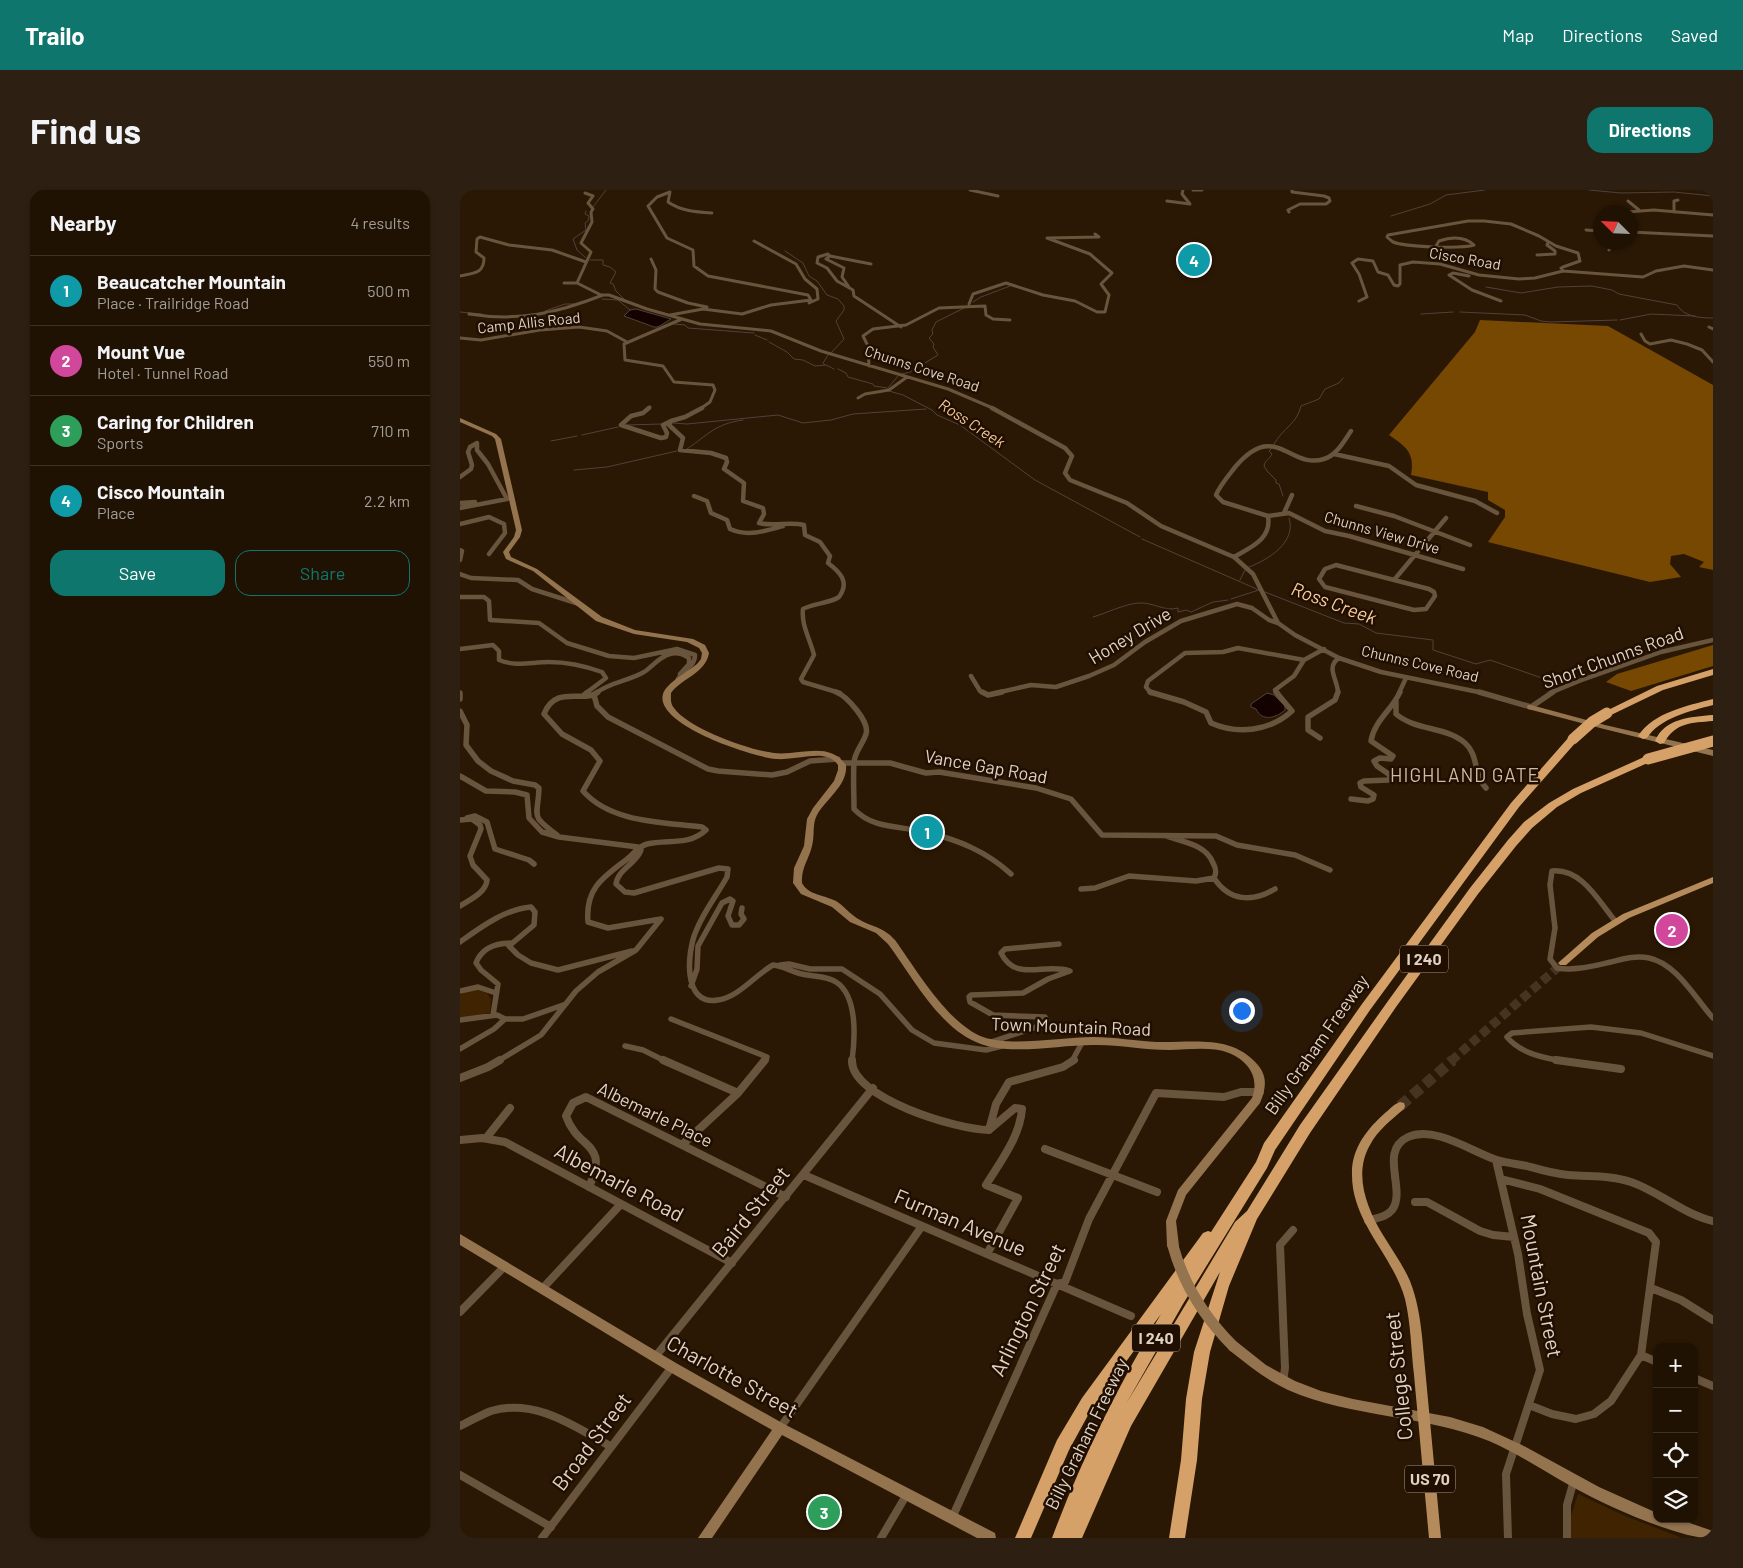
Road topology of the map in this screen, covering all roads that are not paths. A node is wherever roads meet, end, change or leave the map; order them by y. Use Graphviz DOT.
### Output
graph roads {
  1 [pos="970,190"];
  2 [pos="1183,190"];
  3 [pos="1193,190"];
  4 [pos="1202,190"];
  5 [pos="1292,190"];
  6 [pos="584,193"];
  7 [pos="998,196"];
  8 [pos="1678,200"];
  9 [pos="1167,201"];
  10 [pos="1628,201"];
  11 [pos="1639,210"];
  12 [pos="1290,212"];
  13 [pos="1674,212"];
  14 [pos="712,213"];
  15 [pos="1713,216"];
  16 [pos="1586,230"];
  17 [pos="1593,230"];
  18 [pos="1638,232"];
  19 [pos="1095,234"];
  20 [pos="1713,236"];
  21 [pos="754,241"];
  22 [pos="1548,242"];
  23 [pos="1436,246"];
  24 [pos="830,256"];
  25 [pos="1538,256"];
  26 [pos="651,259"];
  27 [pos="586,262"];
  28 [pos="871,264"];
  29 [pos="1713,270"];
  30 [pos="1563,272"];
  31 [pos="460,276"];
  32 [pos="1506,278"];
  33 [pos="564,283"];
  34 [pos="577,283"];
  35 [pos="849,286"];
  36 [pos="603,295"];
  37 [pos="1359,301"];
  38 [pos="1501,301"];
  39 [pos="804,302"];
  40 [pos="969,304"];
  41 [pos="708,309"];
  42 [pos="469,314"];
  43 [pos="668,315"];
  44 [pos="682,318"];
  45 [pos="1010,320"];
  46 [pos="901,327"];
  47 [pos="1641,334"];
  48 [pos="460,338"];
  49 [pos="627,342"];
  50 [pos="1713,362"];
  51 [pos="869,366"];
  52 [pos="907,377"];
  53 [pos="858,398"];
  54 [pos="650,407"];
  55 [pos="460,420"];
  56 [pos="671,421"];
  57 [pos="1351,431"];
  58 [pos="1334,454"];
  59 [pos="460,477"];
  60 [pos="1292,495"];
  61 [pos="694,496"];
  62 [pos="510,498"];
  63 [pos="460,503"];
  64 [pos="1356,506"];
  65 [pos="460,508"];
  66 [pos="1284,513"];
  67 [pos="1497,513"];
  68 [pos="1268,516"];
  69 [pos="1446,518"];
  70 [pos="800,523"];
  71 [pos="460,524"];
  72 [pos="1436,531"];
  73 [pos="1470,544"];
  74 [pos="460,550"];
  75 [pos="489,554"];
  76 [pos="1415,555"];
  77 [pos="1234,557"];
  78 [pos="460,560"];
  79 [pos="1463,569"];
  80 [pos="460,574"];
  81 [pos="1394,580"];
  82 [pos="460,597"];
  83 [pos="581,605"];
  84 [pos="1278,623"];
  85 [pos="1711,640"];
  86 [pos="460,649"];
  87 [pos="1324,649"];
  88 [pos="1340,658"];
  89 [pos="1304,660"];
  90 [pos="1713,673"];
  91 [pos="971,676"];
  92 [pos="679,677"];
  93 [pos="1406,678"];
  94 [pos="460,693"];
  95 [pos="584,695"];
  96 [pos="594,695"];
  97 [pos="460,699"];
  98 [pos="1396,702"];
  99 [pos="1713,702"];
  100 [pos="1531,707"];
  101 [pos="460,710"];
  102 [pos="1713,718"];
  103 [pos="1643,736"];
  104 [pos="1320,738"];
  105 [pos="1660,741"];
  106 [pos="1713,741"];
  107 [pos="1713,753"];
  108 [pos="839,761"];
  109 [pos="854,762"];
  110 [pos="460,776"];
  111 [pos="1486,788"];
  112 [pos="1351,799"];
  113 [pos="463,818"];
  114 [pos="1164,834"];
  115 [pos="559,837"];
  116 [pos="638,847"];
  117 [pos="534,864"];
  118 [pos="1330,870"];
  119 [pos="1011,874"];
  120 [pos="1214,878"];
  121 [pos="1713,880"];
  122 [pos="1081,888"];
  123 [pos="1275,889"];
  124 [pos="460,906"];
  125 [pos="742,908"];
  126 [pos="1616,922"];
  127 [pos="460,942"];
  128 [pos="512,943"];
  129 [pos="1059,944"];
  130 [pos="636,950"];
  131 [pos="1563,963"];
  132 [pos="780,965"];
  133 [pos="691,986"];
  134 [pos="460,991"];
  135 [pos="496,993"];
  136 [pos="567,1004"];
  137 [pos="493,1015"];
  138 [pos="1713,1018"];
  139 [pos="505,1019"];
  140 [pos="671,1019"];
  141 [pos="460,1020"];
  142 [pos="1082,1041"];
  143 [pos="989,1043"];
  144 [pos="1006,1044"];
  145 [pos="625,1046"];
  146 [pos="460,1049"];
  147 [pos="1713,1056"];
  148 [pos="1621,1069"];
  149 [pos="460,1078"];
  150 [pos="873,1088"];
  151 [pos="1260,1092"];
  152 [pos="738,1093"];
  153 [pos="1400,1106"];
  154 [pos="510,1108"];
  155 [pos="989,1130"];
  156 [pos="487,1137"];
  157 [pos="460,1140"];
  158 [pos="682,1144"];
  159 [pos="1269,1147"];
  160 [pos="1044,1149"];
  161 [pos="1496,1160"];
  162 [pos="804,1175"];
  163 [pos="1111,1175"];
  164 [pos="1501,1179"];
  165 [pos="589,1187"];
  166 [pos="1157,1192"];
  167 [pos="786,1197"];
  168 [pos="1415,1202"];
  169 [pos="621,1204"];
  170 [pos="1252,1215"];
  171 [pos="1172,1221"];
  172 [pos="1368,1221"];
  173 [pos="1713,1221"];
  174 [pos="922,1226"];
  175 [pos="1293,1230"];
  176 [pos="1514,1237"];
  177 [pos="460,1239"];
  178 [pos="1173,1246"];
  179 [pos="987,1254"];
  180 [pos="732,1263"];
  181 [pos="505,1266"];
  182 [pos="1057,1284"];
  183 [pos="1651,1288"];
  184 [pos="542,1289"];
  185 [pos="460,1312"];
  186 [pos="1131,1316"];
  187 [pos="1713,1320"];
  188 [pos="1233,1346"];
  189 [pos="1641,1355"];
  190 [pos="655,1357"];
  191 [pos="1653,1360"];
  192 [pos="672,1367"];
  193 [pos="1698,1380"];
  194 [pos="1283,1382"];
  195 [pos="1713,1386"];
  196 [pos="1529,1406"];
  197 [pos="1425,1419"];
  198 [pos="460,1426"];
  199 [pos="780,1428"];
  200 [pos="610,1446"];
  201 [pos="1515,1446"];
  202 [pos="460,1474"];
  203 [pos="1574,1480"];
  204 [pos="907,1494"];
  205 [pos="1653,1516"];
  206 [pos="952,1518"];
  207 [pos="1671,1523"];
  208 [pos="551,1526"];
  209 [pos="1713,1537"];
  210 [pos="542,1538"];
  211 [pos="704,1538"];
  212 [pos="880,1538"];
  213 [pos="990,1538"];
  214 [pos="1022,1538"];
  215 [pos="1060,1538"];
  216 [pos="1074,1538"];
  217 [pos="1177,1538"];
  218 [pos="1435,1538"];
  219 [pos="1508,1538"];
  220 [pos="1567,1538"];
  1 -- 7 [label="street"];
  2 -- 9 [label="street"];
  3 -- 4 [label="street"];
  5 -- 12 [label="street"];
  6 -- 27 [label="street"];
  8 -- 13 [label="street"];
  10 -- 11 [label="street"];
  11 -- 13 [label="street"];
  13 -- 15 [label="street"];
  14 -- 39 [label="street"];
  16 -- 17 [label="street"];
  18 -- 20 [label="street"];
  19 -- 40 [label="street"];
  21 -- 39 [label="street"];
  22 -- 23 [label="street"];
  22 -- 25 [label="street"];
  22 -- 30 [label="street"];
  23 -- 23 [label="street"];
  24 -- 28 [label="street"];
  24 -- 35 [label="street"];
  24 -- 35 [label="street"];
  26 -- 41 [label="street"];
  27 -- 31 [label="street"];
  27 -- 34 [label="street"];
  29 -- 30 [label="street, Cisco Road"];
  30 -- 32 [label="street, Cisco Road"];
  32 -- 37 [label="street, Cisco Road"];
  32 -- 38 [label="street"];
  33 -- 34 [label="street"];
  34 -- 36 [label="street, Chunns Cove Road"];
  35 -- 46 [label="street"];
  36 -- 42 [label="street"];
  36 -- 43 [label="street, Chunns Cove Road"];
  39 -- 41 [label="street"];
  40 -- 45 [label="street"];
  40 -- 46 [label="street"];
  41 -- 43 [label="street"];
  43 -- 44 [label="street, Chunns Cove Road"];
  44 -- 49 [label="street"];
  44 -- 51 [label="street, Chunns Cove Road"];
  46 -- 51 [label="street"];
  47 -- 50 [label="street"];
  48 -- 49 [label="street, Camp Allis Road"];
  49 -- 56 [label="street"];
  51 -- 52 [label="street, Chunns Cove Road"];
  52 -- 53 [label="street"];
  52 -- 77 [label="street, Chunns Cove Road"];
  54 -- 56 [label="street"];
  55 -- 62 [label="main road"];
  56 -- 70 [label="street"];
  57 -- 58 [label="street"];
  58 -- 67 [label="street"];
  58 -- 68 [label="street"];
  59 -- 62 [label="street"];
  60 -- 66 [label="street"];
  61 -- 70 [label="street"];
  62 -- 63 [label="street"];
  62 -- 65 [label="street"];
  62 -- 83 [label="main road"];
  64 -- 72 [label="street"];
  66 -- 68 [label="street"];
  66 -- 76 [label="street, Chunns View Drive"];
  68 -- 77 [label="street"];
  69 -- 72 [label="street"];
  70 -- 109 [label="street"];
  71 -- 75 [label="street"];
  72 -- 73 [label="street"];
  72 -- 76 [label="street"];
  74 -- 78 [label="street"];
  76 -- 79 [label="street, Chunns View Drive"];
  76 -- 81 [label="street"];
  77 -- 84 [label="street, Chunns Cove Road"];
  80 -- 83 [label="street"];
  81 -- 81 [label="street"];
  82 -- 92 [label="street"];
  83 -- 92 [label="main road"];
  84 -- 87 [label="street, Chunns Cove Road"];
  84 -- 91 [label="street, Honey Drive"];
  85 -- 100 [label="street, Short Chunns Road"];
  86 -- 95 [label="street"];
  87 -- 88 [label="street, Chunns Cove Road"];
  87 -- 89 [label="street"];
  88 -- 93 [label="street, Chunns Cove Road"];
  88 -- 104 [label="street"];
  89 -- 89 [label="street"];
  90 -- 159 [label="highway, Billy Graham Freeway / I 240, bridge"];
  92 -- 96 [label="street"];
  92 -- 108 [label="main road"];
  93 -- 98 [label="street"];
  93 -- 100 [label="street, Chunns Cove Road"];
  94 -- 97 [label="street"];
  95 -- 96 [label="street"];
  95 -- 116 [label="street"];
  96 -- 108 [label="street, Vance Gap Road"];
  98 -- 111 [label="street"];
  98 -- 112 [label="street"];
  99 -- 103 [label="highway"];
  100 -- 103 [label="main road, Chunns Cove Road"];
  101 -- 115 [label="street"];
  102 -- 105 [label="highway"];
  103 -- 105 [label="main road, Chunns Cove Road"];
  105 -- 107 [label="main road, Chunns Cove Road"];
  106 -- 170 [label="highway, Billy Graham Freeway / I 240, bridge"];
  108 -- 109 [label="street, Vance Gap Road"];
  108 -- 143 [label="main road, Town Mountain Road"];
  109 -- 114 [label="street, Vance Gap Road"];
  109 -- 119 [label="street"];
  110 -- 115 [label="street"];
  113 -- 117 [label="street"];
  113 -- 124 [label="street"];
  114 -- 118 [label="street, Vance Gap Road"];
  114 -- 120 [label="street"];
  115 -- 116 [label="street"];
  116 -- 130 [label="street"];
  116 -- 133 [label="street"];
  120 -- 122 [label="street"];
  120 -- 123 [label="street"];
  121 -- 126 [label="main road"];
  125 -- 133 [label="street"];
  126 -- 131 [label="main road"];
  126 -- 138 [label="street"];
  127 -- 128 [label="street"];
  128 -- 130 [label="street"];
  128 -- 135 [label="street"];
  129 -- 143 [label="street"];
  130 -- 136 [label="street"];
  132 -- 133 [label="street"];
  132 -- 144 [label="street"];
  132 -- 150 [label="street"];
  134 -- 135 [label="street"];
  135 -- 137 [label="street"];
  136 -- 139 [label="street"];
  136 -- 149 [label="street"];
  137 -- 139 [label="street"];
  137 -- 141 [label="street"];
  139 -- 146 [label="street"];
  140 -- 152 [label="street"];
  142 -- 144 [label="main road, Town Mountain Road"];
  142 -- 151 [label="main road, Town Mountain Road"];
  142 -- 155 [label="street"];
  143 -- 144 [label="main road, Town Mountain Road"];
  145 -- 152 [label="street"];
  147 -- 148 [label="street"];
  150 -- 155 [label="street"];
  150 -- 162 [label="street, Baird Street"];
  151 -- 163 [label="street, Arlington Street"];
  151 -- 171 [label="main road"];
  152 -- 158 [label="street"];
  153 -- 172 [label="main road, College Street / US 70"];
  154 -- 156 [label="street"];
  155 -- 179 [label="street"];
  156 -- 157 [label="street"];
  156 -- 165 [label="street, Albemarle Road"];
  158 -- 165 [label="street, Albemarle Place"];
  158 -- 167 [label="street, Albemarle Place"];
  159 -- 214 [label="highway"];
  159 -- 215 [label="highway, Billy Graham Freeway / I 240"];
  160 -- 163 [label="street"];
  161 -- 164 [label="street, Mountain Street"];
  161 -- 172 [label="street"];
  161 -- 173 [label="street"];
  162 -- 167 [label="street, Baird Street"];
  162 -- 174 [label="street, Furman Avenue"];
  163 -- 166 [label="street"];
  163 -- 182 [label="street, Arlington Street"];
  164 -- 176 [label="street, Mountain Street"];
  164 -- 183 [label="street"];
  165 -- 169 [label="street, Albemarle Road"];
  167 -- 180 [label="street, Baird Street"];
  168 -- 176 [label="street"];
  169 -- 180 [label="street, Albemarle Road"];
  169 -- 184 [label="street"];
  170 -- 216 [label="highway, Billy Graham Freeway / I 240"];
  170 -- 217 [label="highway"];
  171 -- 178 [label="main road"];
  172 -- 197 [label="main road, College Street / US 70"];
  174 -- 179 [label="street, Furman Avenue"];
  174 -- 199 [label="street"];
  175 -- 194 [label="street"];
  176 -- 196 [label="street, Mountain Street"];
  177 -- 181 [label="main road, Charlotte Street"];
  178 -- 188 [label="main road, bridge"];
  179 -- 182 [label="street, Furman Avenue"];
  180 -- 190 [label="street, Baird Street"];
  181 -- 184 [label="main road, Charlotte Street"];
  181 -- 185 [label="street"];
  182 -- 186 [label="street, Furman Avenue"];
  182 -- 206 [label="street, Arlington Street"];
  183 -- 187 [label="street"];
  183 -- 189 [label="street"];
  184 -- 190 [label="main road, Charlotte Street"];
  188 -- 194 [label="main road"];
  189 -- 191 [label="street"];
  189 -- 196 [label="street"];
  190 -- 192 [label="main road, Charlotte Street"];
  192 -- 199 [label="main road, Charlotte Street"];
  192 -- 200 [label="street, Broad Street"];
  193 -- 195 [label="street"];
  194 -- 197 [label="main road"];
  196 -- 201 [label="street, Mountain Street"];
  197 -- 201 [label="main road"];
  197 -- 218 [label="main road, College Street / US 70"];
  198 -- 200 [label="street"];
  199 -- 204 [label="main road, Charlotte Street"];
  199 -- 211 [label="main road"];
  200 -- 208 [label="street, Broad Street"];
  201 -- 203 [label="main road"];
  201 -- 219 [label="street, Mountain Street"];
  202 -- 208 [label="street"];
  203 -- 205 [label="main road"];
  203 -- 220 [label="street"];
  204 -- 206 [label="main road, Charlotte Street"];
  204 -- 212 [label="street"];
  206 -- 213 [label="main road, Charlotte Street"];
  207 -- 209 [label="main road"];
  208 -- 210 [label="street, Broad Street"];
}
